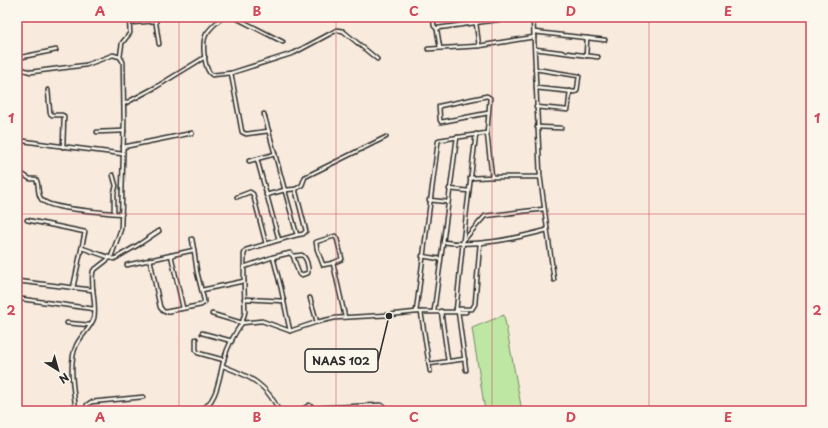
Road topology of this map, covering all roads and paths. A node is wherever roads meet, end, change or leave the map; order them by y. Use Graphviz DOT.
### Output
graph roads {
  1 [pos="129,17"];
  2 [pos="155,17"];
  3 [pos="218,17"];
  4 [pos="223,17"];
  5 [pos="234,17"];
  6 [pos="433,17"];
  7 [pos="518,17"];
  8 [pos="533,17"];
  9 [pos="156,21"];
  10 [pos="218,21"];
  11 [pos="130,23"];
  12 [pos="476,23"];
  13 [pos="437,29"];
  14 [pos="534,32"];
  15 [pos="534,37"];
  16 [pos="587,38"];
  17 [pos="605,40"];
  18 [pos="284,42"];
  19 [pos="159,44"];
  20 [pos="479,46"];
  21 [pos="440,48"];
  22 [pos="428,49"];
  23 [pos="535,49"];
  24 [pos="56,50"];
  25 [pos="586,56"];
  26 [pos="205,57"];
  27 [pos="598,57"];
  28 [pos="17,58"];
  29 [pos="120,58"];
  30 [pos="377,59"];
  31 [pos="17,63"];
  32 [pos="535,69"];
  33 [pos="231,72"];
  34 [pos="536,88"];
  35 [pos="48,90"];
  36 [pos="570,91"];
  37 [pos="124,104"];
  38 [pos="536,107"];
  39 [pos="488,113"];
  40 [pos="264,114"];
  41 [pos="537,127"];
  42 [pos="561,128"];
  43 [pos="269,131"];
  44 [pos="97,132"];
  45 [pos="124,132"];
  46 [pos="192,133"];
  47 [pos="487,133"];
  48 [pos="476,134"];
  49 [pos="386,137"];
  50 [pos="456,137"];
  51 [pos="17,140"];
  52 [pos="63,147"];
  53 [pos="123,147"];
  54 [pos="123,154"];
  55 [pos="275,154"];
  56 [pos="256,159"];
  57 [pos="249,161"];
  58 [pos="19,172"];
  59 [pos="113,175"];
  60 [pos="492,177"];
  61 [pos="540,177"];
  62 [pos="470,178"];
  63 [pos="296,189"];
  64 [pos="450,189"];
  65 [pos="285,190"];
  66 [pos="469,191"];
  67 [pos="237,196"];
  68 [pos="266,196"];
  69 [pos="429,200"];
  70 [pos="448,202"];
  71 [pos="544,209"];
  72 [pos="114,213"];
  73 [pos="122,214"];
  74 [pos="27,220"];
  75 [pos="547,230"];
  76 [pos="158,231"];
  77 [pos="297,235"];
  78 [pos="192,239"];
  79 [pos="278,240"];
  80 [pos="443,242"];
  81 [pos="463,242"];
  82 [pos="480,243"];
  83 [pos="266,244"];
  84 [pos="82,248"];
  85 [pos="194,250"];
  86 [pos="171,254"];
  87 [pos="293,256"];
  88 [pos="422,256"];
  89 [pos="111,257"];
  90 [pos="273,258"];
  91 [pos="150,259"];
  92 [pos="440,259"];
  93 [pos="333,263"];
  94 [pos="127,265"];
  95 [pos="244,268"];
  96 [pos="554,280"];
  97 [pos="17,281"];
  98 [pos="244,281"];
  99 [pos="73,288"];
  100 [pos="93,290"];
  101 [pos="202,290"];
  102 [pos="244,298"];
  103 [pos="310,298"];
  104 [pos="22,299"];
  105 [pos="284,301"];
  106 [pos="183,308"];
  107 [pos="94,309"];
  108 [pos="434,311"];
  109 [pos="441,311"];
  110 [pos="456,311"];
  111 [pos="416,312"];
  112 [pos="422,312"];
  113 [pos="466,312"];
  114 [pos="212,314"];
  115 [pos="345,318"];
  116 [pos="317,322"];
  117 [pos="66,323"];
  118 [pos="242,323"];
  119 [pos="91,325"];
  120 [pos="290,331"];
  121 [pos="202,333"];
  122 [pos="196,339"];
  123 [pos="232,341"];
  124 [pos="465,359"];
  125 [pos="224,360"];
  126 [pos="448,361"];
  127 [pos="429,364"];
  128 [pos="223,366"];
  129 [pos="466,370"];
  130 [pos="430,371"];
  131 [pos="143,397"];
  132 [pos="208,405"];
  133 [pos="315,408"];
  134 [pos="76,411"];
  135 [pos="85,411"];
  136 [pos="199,411"];
  137 [pos="213,411"];
  138 [pos="279,411"];
  139 [pos="300,411"];
  140 [pos="318,411"];
  141 [pos="385,411"];
  1 -- 11 [label="street"];
  2 -- 9 [label="street"];
  3 -- 10 [label="street"];
  4 -- 10 [label="street"];
  5 -- 18 [label="street"];
  6 -- 13 [label="street"];
  7 -- 12 [label="street"];
  8 -- 14 [label="street"];
  9 -- 11 [label="street"];
  9 -- 19 [label="street"];
  10 -- 26 [label="street"];
  11 -- 29 [label="street"];
  12 -- 13 [label="street"];
  12 -- 20 [label="street"];
  13 -- 21 [label="street"];
  14 -- 15 [label="street"];
  14 -- 16 [label="street"];
  15 -- 20 [label="street"];
  15 -- 23 [label="street"];
  16 -- 17 [label="street"];
  16 -- 25 [label="street"];
  20 -- 21 [label="street"];
  21 -- 22 [label="street"];
  23 -- 25 [label="street"];
  23 -- 32 [label="street"];
  24 -- 28 [label="street"];
  25 -- 27 [label="street"];
  26 -- 33 [label="street"];
  26 -- 37 [label="street"];
  29 -- 31 [label="street"];
  29 -- 37 [label="street"];
  30 -- 33 [label="street"];
  32 -- 34 [label="street"];
  32 -- 36 [label="street"];
  33 -- 43 [label="street"];
  34 -- 36 [label="street"];
  34 -- 38 [label="street"];
  35 -- 52 [label="street"];
  36 -- 38 [label="street"];
  37 -- 45 [label="street"];
  38 -- 41 [label="street"];
  39 -- 39 [label="street"];
  39 -- 47 [label="street"];
  40 -- 43 [label="street"];
  41 -- 42 [label="street"];
  41 -- 61 [label="street"];
  43 -- 55 [label="street"];
  44 -- 45 [label="street"];
  45 -- 53 [label="street"];
  46 -- 53 [label="street"];
  47 -- 48 [label="street"];
  47 -- 60 [label="street"];
  48 -- 50 [label="street"];
  48 -- 62 [label="street"];
  49 -- 63 [label="street"];
  50 -- 64 [label="street"];
  50 -- 69 [label="street"];
  51 -- 52 [label="street"];
  52 -- 54 [label="street"];
  53 -- 54 [label="street"];
  54 -- 73 [label="street"];
  55 -- 56 [label="street"];
  55 -- 65 [label="street"];
  56 -- 57 [label="street"];
  56 -- 68 [label="street"];
  58 -- 72 [label="street"];
  59 -- 72 [label="street"];
  60 -- 61 [label="street"];
  60 -- 62 [label="street"];
  61 -- 71 [label="street"];
  62 -- 66 [label="street"];
  63 -- 65 [label="street"];
  63 -- 77 [label="street"];
  64 -- 66 [label="street"];
  64 -- 70 [label="street"];
  65 -- 68 [label="street"];
  65 -- 77 [label="street"];
  66 -- 81 [label="street"];
  67 -- 83 [label="street"];
  68 -- 79 [label="street"];
  69 -- 70 [label="street"];
  69 -- 88 [label="street"];
  70 -- 80 [label="street"];
  71 -- 75 [label="street"];
  71 -- 81 [label="street"];
  72 -- 73 [label="street"];
  73 -- 89 [label="street"];
  74 -- 84 [label="street"];
  75 -- 82 [label="street"];
  75 -- 96 [label="street"];
  76 -- 89 [label="street"];
  77 -- 79 [label="street"];
  78 -- 85 [label="street"];
  79 -- 83 [label="street"];
  80 -- 81 [label="street"];
  80 -- 92 [label="street"];
  81 -- 82 [label="street"];
  81 -- 110 [label="street"];
  82 -- 110 [label="street"];
  83 -- 95 [label="street"];
  84 -- 89 [label="street"];
  84 -- 99 [label="street"];
  85 -- 86 [label="street"];
  85 -- 101 [label="street"];
  86 -- 91 [label="street"];
  86 -- 106 [label="street"];
  87 -- 87 [label="street"];
  87 -- 90 [label="street"];
  88 -- 92 [label="street"];
  88 -- 111 [label="street"];
  89 -- 100 [label="street"];
  90 -- 95 [label="street"];
  90 -- 105 [label="street"];
  91 -- 94 [label="street"];
  91 -- 106 [label="street"];
  92 -- 108 [label="street"];
  93 -- 93 [label="street"];
  93 -- 115 [label="street"];
  95 -- 98 [label="street"];
  97 -- 99 [label="street"];
  98 -- 101 [label="street"];
  98 -- 102 [label="street"];
  99 -- 100 [label="street"];
  100 -- 107 [label="street"];
  101 -- 106 [label="street"];
  102 -- 105 [label="street"];
  102 -- 118 [label="street"];
  103 -- 116 [label="street"];
  104 -- 107 [label="street"];
  105 -- 120 [label="street"];
  107 -- 119 [label="street"];
  108 -- 109 [label="street"];
  108 -- 112 [label="street"];
  109 -- 110 [label="street"];
  109 -- 126 [label="street"];
  110 -- 113 [label="street"];
  110 -- 124 [label="street"];
  111 -- 112 [label="street"];
  111 -- 115 [label="street"];
  112 -- 127 [label="street"];
  114 -- 118 [label="street"];
  115 -- 116 [label="street"];
  116 -- 120 [label="street"];
  117 -- 119 [label="street"];
  118 -- 120 [label="street"];
  118 -- 123 [label="street"];
  119 -- 134 [label="street"];
  121 -- 123 [label="street"];
  122 -- 125 [label="street"];
  123 -- 125 [label="street"];
  124 -- 126 [label="street"];
  124 -- 129 [label="street"];
  125 -- 128 [label="street"];
  126 -- 127 [label="street"];
  127 -- 130 [label="street"];
  128 -- 132 [label="street"];
  128 -- 138 [label="street"];
  131 -- 135 [label="street"];
  132 -- 136 [label="street"];
  132 -- 137 [label="street"];
  133 -- 139 [label="street"];
  133 -- 140 [label="street"];
  133 -- 141 [label="street"];
}
